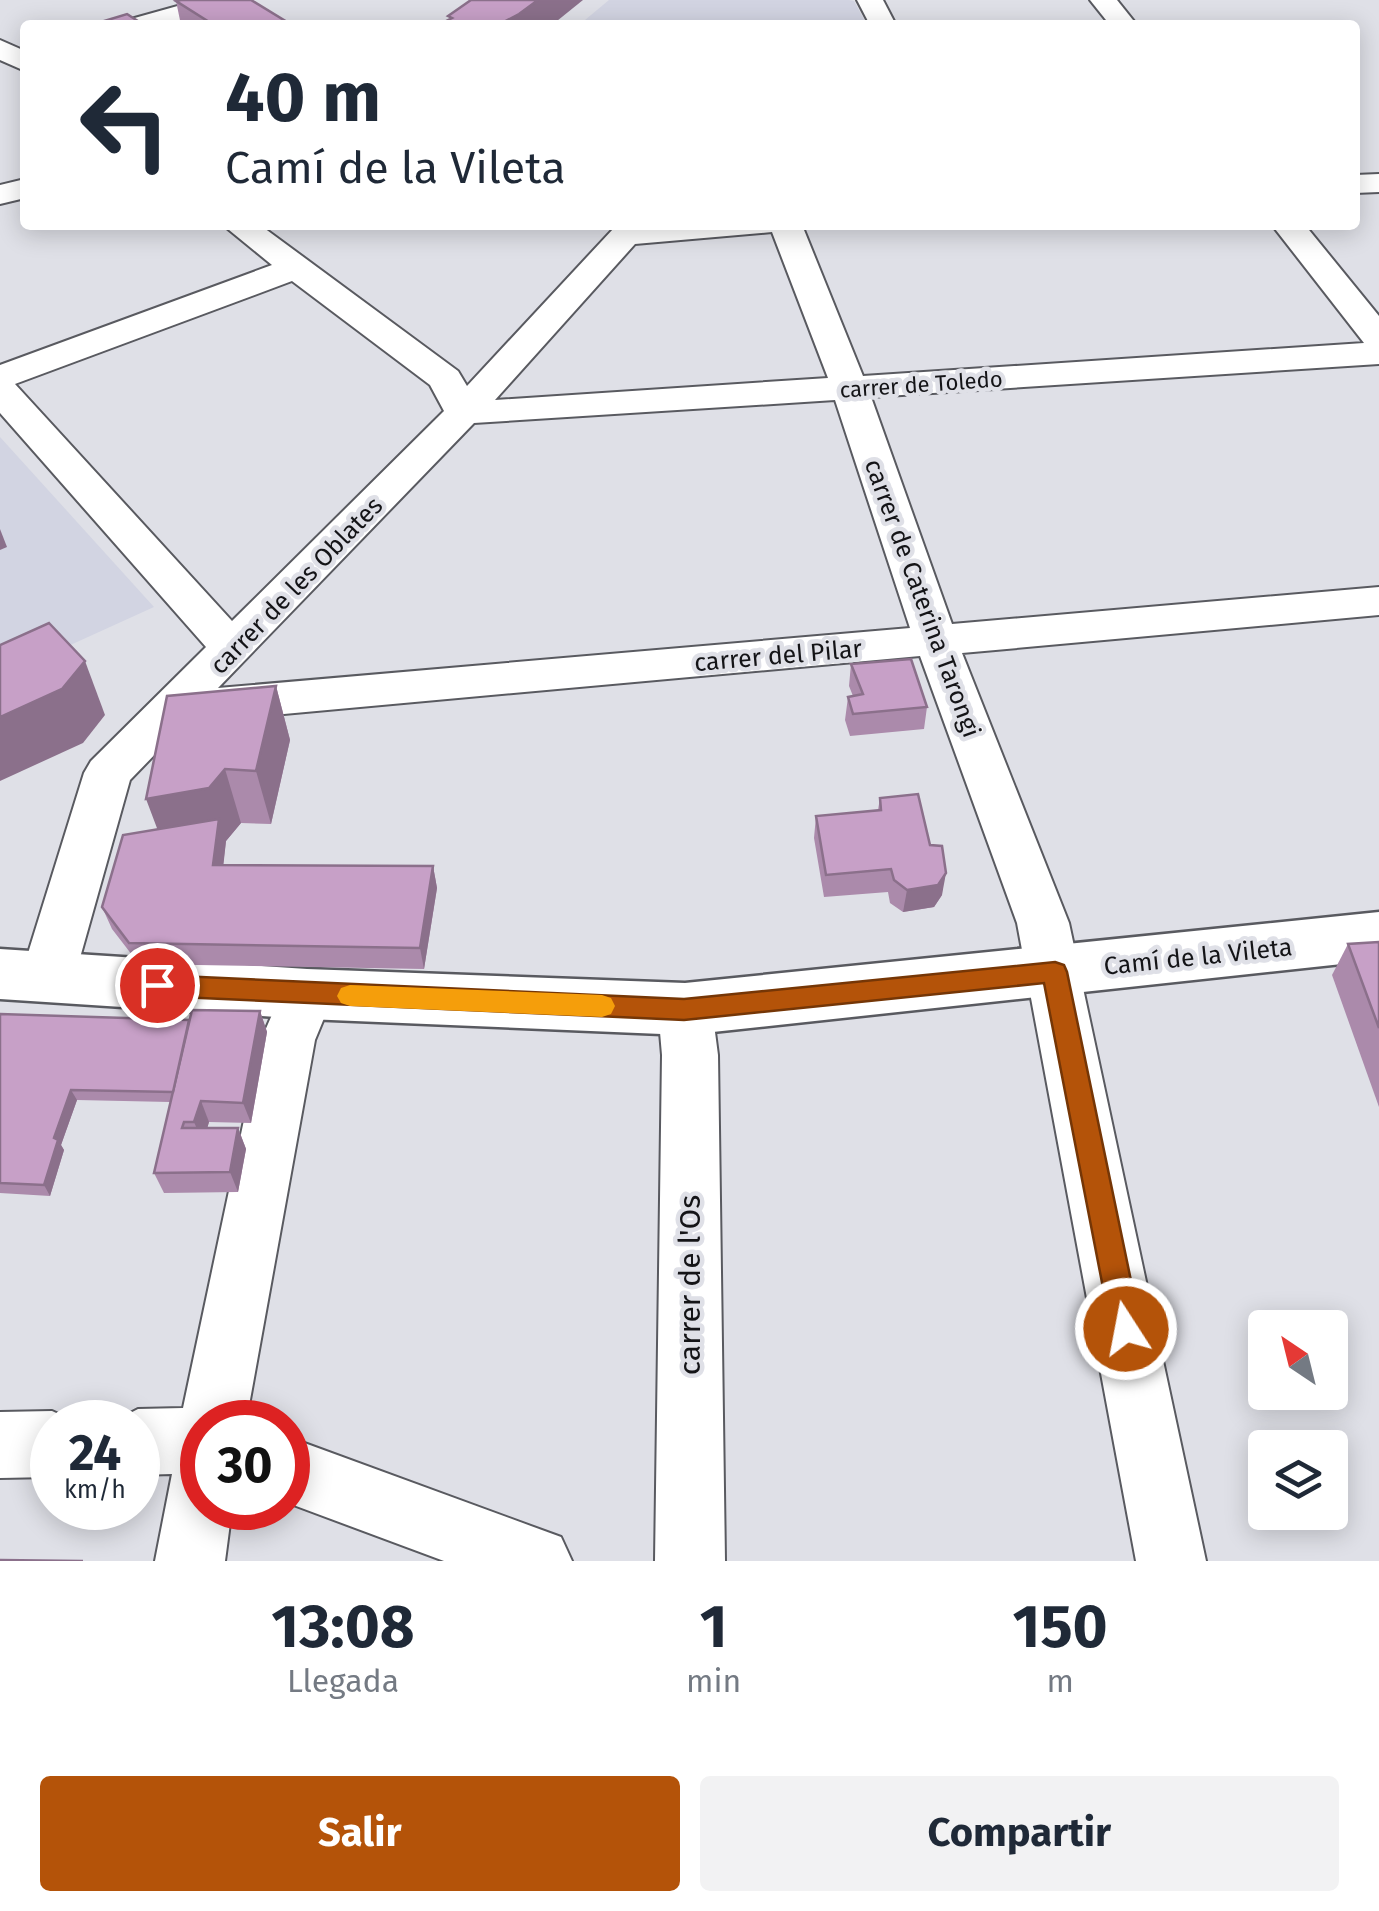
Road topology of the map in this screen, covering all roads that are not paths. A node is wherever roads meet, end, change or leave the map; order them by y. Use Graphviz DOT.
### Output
graph roads {
  1 [pos="228,0"];
  2 [pos="1103,0"];
  3 [pos="158,20"];
  4 [pos="1120,20"];
  5 [pos="246,230"];
  6 [pos="694,230"];
  7 [pos="788,230"];
  8 [pos="1292,230"];
  9 [pos="295,268"];
  10 [pos="1379,339"];
  11 [pos="1379,352"];
  12 [pos="0,378"];
  13 [pos="850,389"];
  14 [pos="0,390"];
  15 [pos="463,413"];
  16 [pos="1379,600"];
  17 [pos="936,641"];
  18 [pos="233,650"];
  19 [pos="176,708"];
  20 [pos="1379,936"];
  21 [pos="1055,972"];
  22 [pos="24,976"];
  23 [pos="306,994"];
  24 [pos="684,1010"];
  25 [pos="217,1400"];
  26 [pos="0,1444"];
  27 [pos="30,1444"];
  28 [pos="310,1478"];
  29 [pos="195,1530"];
  30 [pos="190,1561"];
  31 [pos="537,1561"];
  32 [pos="690,1561"];
  33 [pos="1171,1561"];
  1 -- 3 [label="street"];
  2 -- 4 [label="street"];
  5 -- 9 [label="street"];
  6 -- 15 [label="street, carrer de les Oblates"];
  7 -- 13 [label="street, carrer de Caterina Tarongi"];
  8 -- 10 [label="street"];
  9 -- 12 [label="street"];
  9 -- 15 [label="street"];
  11 -- 13 [label="street, carrer de Toledo"];
  13 -- 15 [label="street, carrer de Toledo"];
  13 -- 17 [label="street, carrer de Caterina Tarongi"];
  14 -- 18 [label="street"];
  15 -- 18 [label="street, carrer de les Oblates"];
  16 -- 17 [label="street, carrer del Pilar"];
  17 -- 19 [label="street, carrer del Pilar"];
  17 -- 21 [label="street, carrer de Caterina Tarongi"];
  18 -- 19 [label="street, carrer de les Oblates"];
  19 -- 22 [label="street, carrer de les Oblates"];
  20 -- 21 [label="street, Camí de la Vileta"];
  21 -- 24 [label="street, Camí de la Vileta"];
  21 -- 33 [label="street, carrer de Caterina Tarongi"];
  22 -- 23 [label="street, Camí de la Vileta"];
  23 -- 24 [label="street, Camí de la Vileta"];
  23 -- 25 [label="street"];
  24 -- 32 [label="street, carrer de l'Os"];
  26 -- 27 [label="street"];
  28 -- 31 [label="street"];
  29 -- 30 [label="street"];
}
